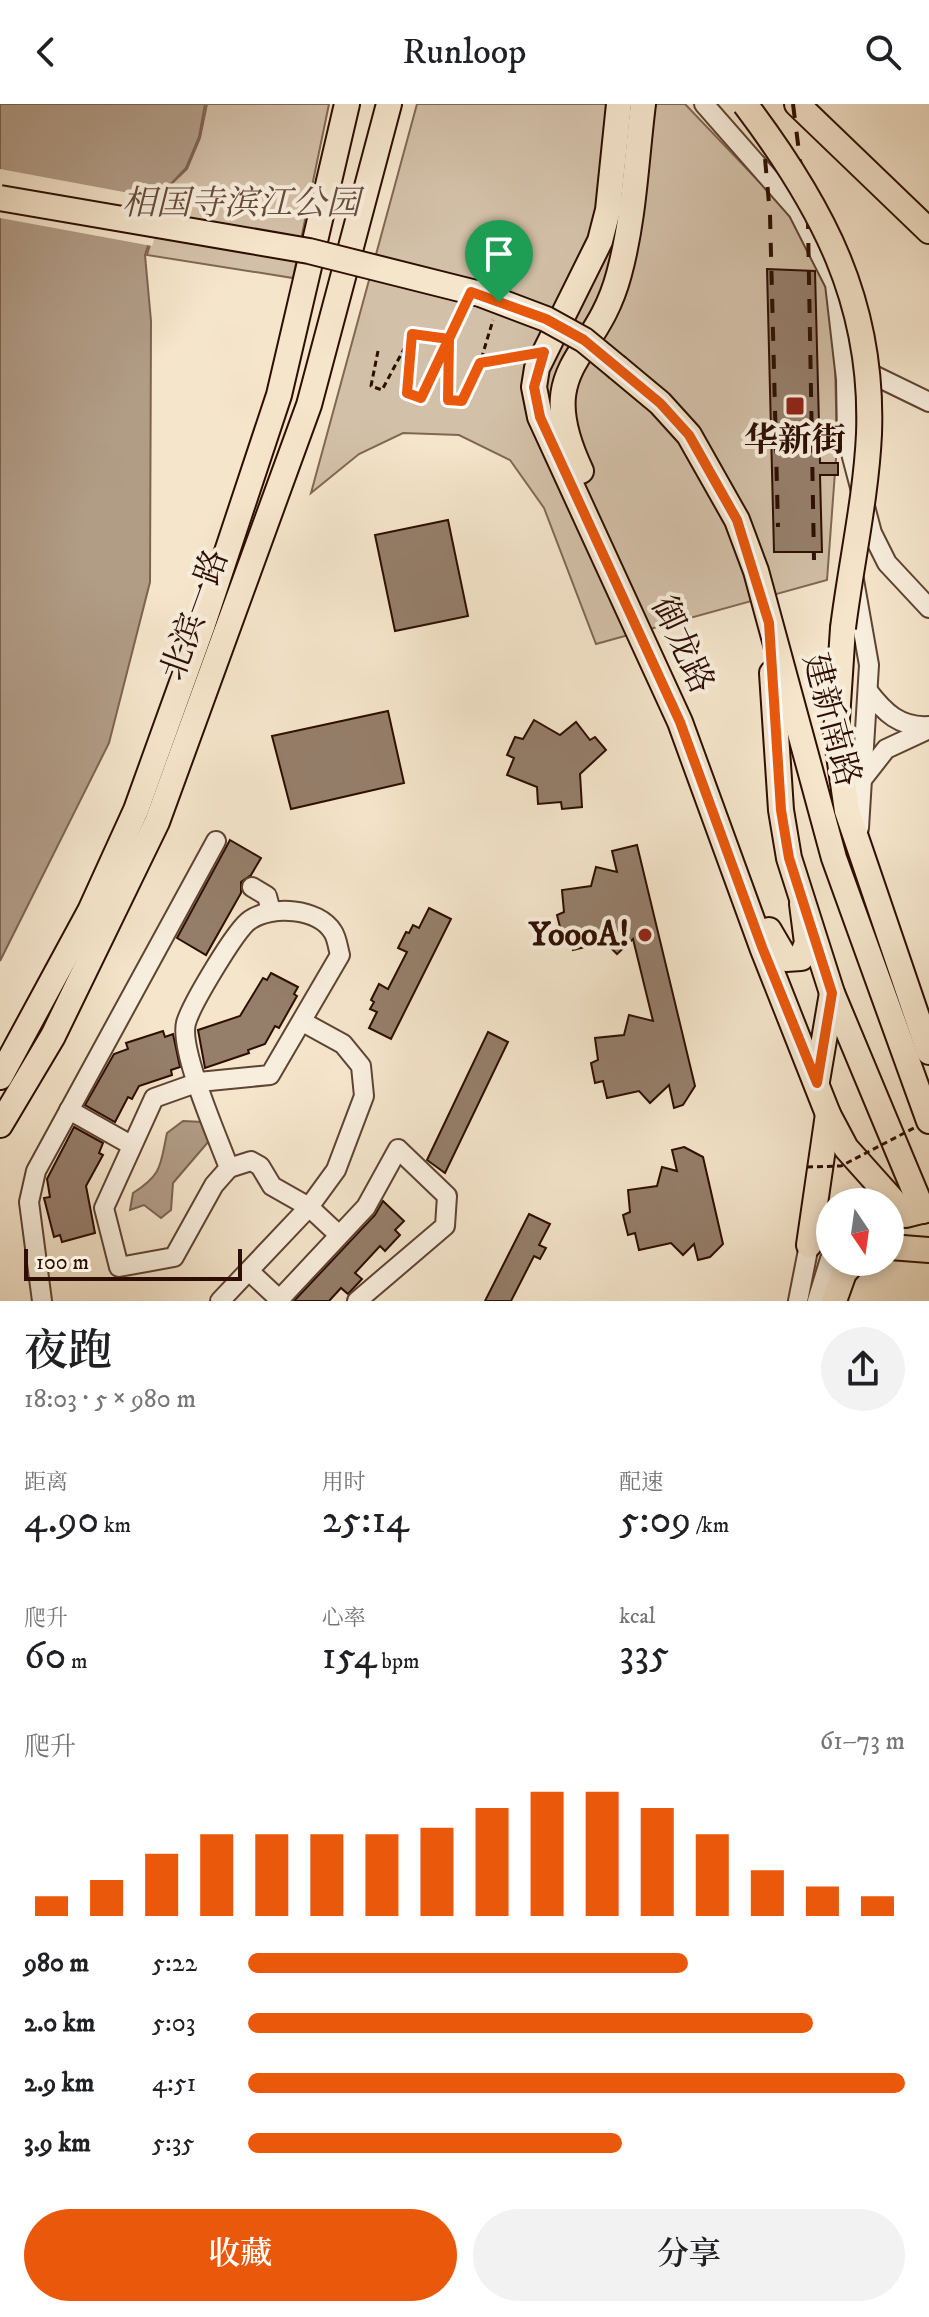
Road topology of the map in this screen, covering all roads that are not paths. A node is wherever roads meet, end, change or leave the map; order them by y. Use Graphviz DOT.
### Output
graph roads {
  1 [pos="347,104"];
  2 [pos="389,104"];
  3 [pos="619,104"];
  4 [pos="643,104"];
  5 [pos="704,104"];
  6 [pos="745,104"];
  7 [pos="797,104"];
  8 [pos="0,198"];
  9 [pos="929,231"];
  10 [pos="844,361"];
  11 [pos="929,402"];
  12 [pos="929,608"];
  13 [pos="769,623"];
  14 [pos="854,627"];
  15 [pos="868,691"];
  16 [pos="929,727"];
  17 [pos="859,784"];
  18 [pos="216,841"];
  19 [pos="859,854"];
  20 [pos="252,887"];
  21 [pos="802,904"];
  22 [pos="271,911"];
  23 [pos="832,993"];
  24 [pos="303,1022"];
  25 [pos="929,1052"];
  26 [pos="0,1077"];
  27 [pos="199,1082"];
  28 [pos="817,1083"];
  29 [pos="69,1110"];
  30 [pos="828,1114"];
  31 [pos="922,1124"];
  32 [pos="0,1125"];
  33 [pos="131,1145"];
  34 [pos="229,1168"];
  35 [pos="909,1206"];
  36 [pos="309,1207"];
  37 [pos="339,1235"];
  38 [pos="816,1240"];
  39 [pos="809,1245"];
  40 [pos="904,1248"];
  41 [pos="929,1250"];
  42 [pos="250,1272"];
  43 [pos="825,1276"];
  44 [pos="843,1276"];
  45 [pos="224,1300"];
  46 [pos="279,1300"];
  47 [pos="42,1301"];
  48 [pos="357,1301"];
  49 [pos="798,1301"];
  50 [pos="817,1301"];
  51 [pos="834,1301"];
  1 -- 26 [label="main road, 北滨一路"];
  2 -- 32 [label="main road, 北滨一路"];
  3 -- 28 [label="main road, 御龙路"];
  4 -- 21 [label="main road, 御龙路"];
  5 -- 10 [label="street"];
  6 -- 14 [label="main road, bridge"];
  7 -- 9 [label="main road"];
  8 -- 13 [label="main road, 建新南路, bridge"];
  10 -- 11 [label="street"];
  10 -- 12 [label="street"];
  13 -- 21 [label="main road"];
  13 -- 31 [label="main road, 建新南路"];
  14 -- 15 [label="street, 建新南路"];
  14 -- 19 [label="main road, 建新南路"];
  15 -- 16 [label="street"];
  15 -- 17 [label="street, 建新南路"];
  16 -- 17 [label="street"];
  17 -- 19 [label="street, 建新南路"];
  18 -- 29 [label="street"];
  19 -- 25 [label="main road, 建新南路"];
  20 -- 22 [label="street"];
  21 -- 23 [label="main road"];
  22 -- 24 [label="street"];
  22 -- 27 [label="street"];
  23 -- 28 [label="main road"];
  23 -- 35 [label="main road"];
  24 -- 27 [label="street"];
  24 -- 36 [label="street"];
  27 -- 33 [label="street"];
  27 -- 34 [label="street"];
  28 -- 30 [label="main road, 御龙路"];
  29 -- 33 [label="street"];
  29 -- 47 [label="street"];
  30 -- 35 [label="main road, 御龙路"];
  30 -- 39 [label="main road"];
  33 -- 34 [label="street"];
  34 -- 36 [label="street"];
  36 -- 37 [label="street"];
  36 -- 42 [label="street"];
  37 -- 46 [label="street"];
  37 -- 48 [label="street"];
  38 -- 39 [label="street"];
  39 -- 49 [label="street"];
  40 -- 41 [label="main road"];
  42 -- 45 [label="street"];
  42 -- 46 [label="street"];
  43 -- 50 [label="street"];
  44 -- 51 [label="main road"];
}
